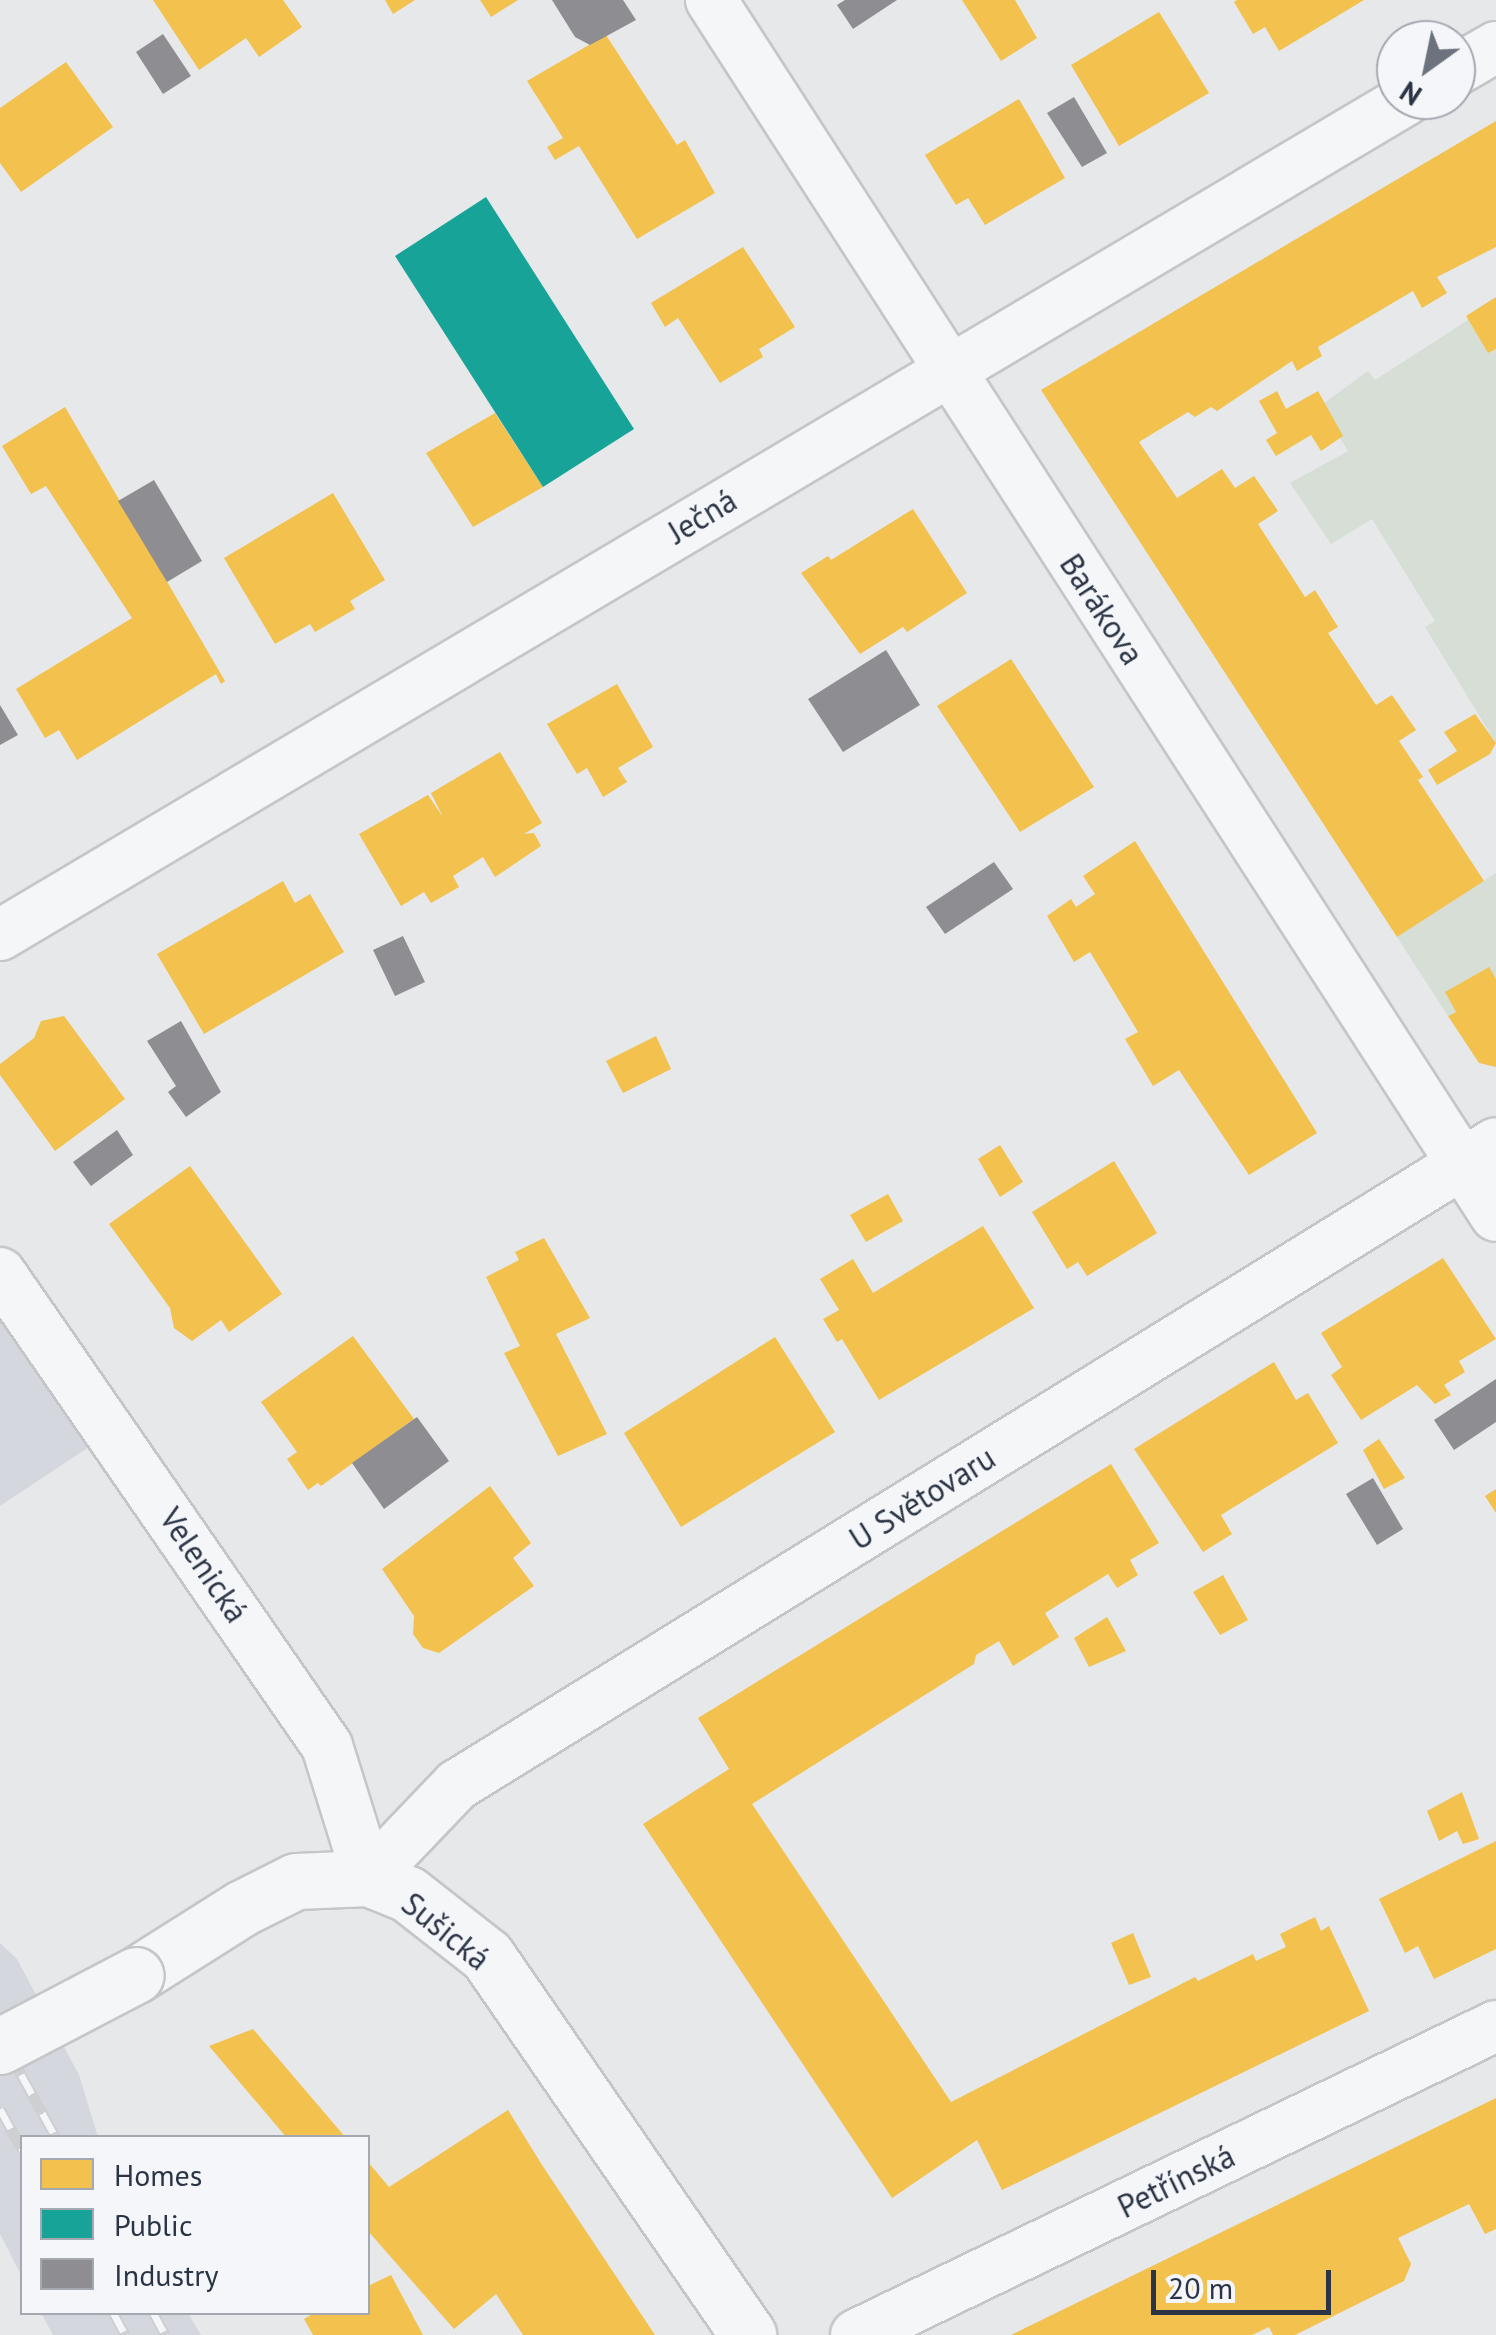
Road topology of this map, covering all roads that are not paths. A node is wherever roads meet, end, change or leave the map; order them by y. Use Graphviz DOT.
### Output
graph roads {
  1 [pos="710,0"];
  2 [pos="1376,118"];
  3 [pos="947,370"];
  4 [pos="0,935"];
  5 [pos="1479,1154"];
  6 [pos="1496,1216"];
  7 [pos="0,1273"];
  8 [pos="368,1878"];
  9 [pos="1496,2026"];
  10 [pos="0,2046"];
  11 [pos="748,2335"];
  12 [pos="856,2335"];
  1 -- 3 [label="street, Barákova"];
  2 -- 3 [label="street, Ječná"];
  3 -- 4 [label="street, Ječná"];
  3 -- 5 [label="street, Barákova"];
  5 -- 6 [label="street, Barákova"];
  5 -- 8 [label="street, U Světovaru"];
  7 -- 8 [label="street, Velenická"];
  8 -- 10 [label="street, Sušická, bridge"];
  8 -- 11 [label="street, Sušická"];
  9 -- 12 [label="street, Petřínská"];
}
